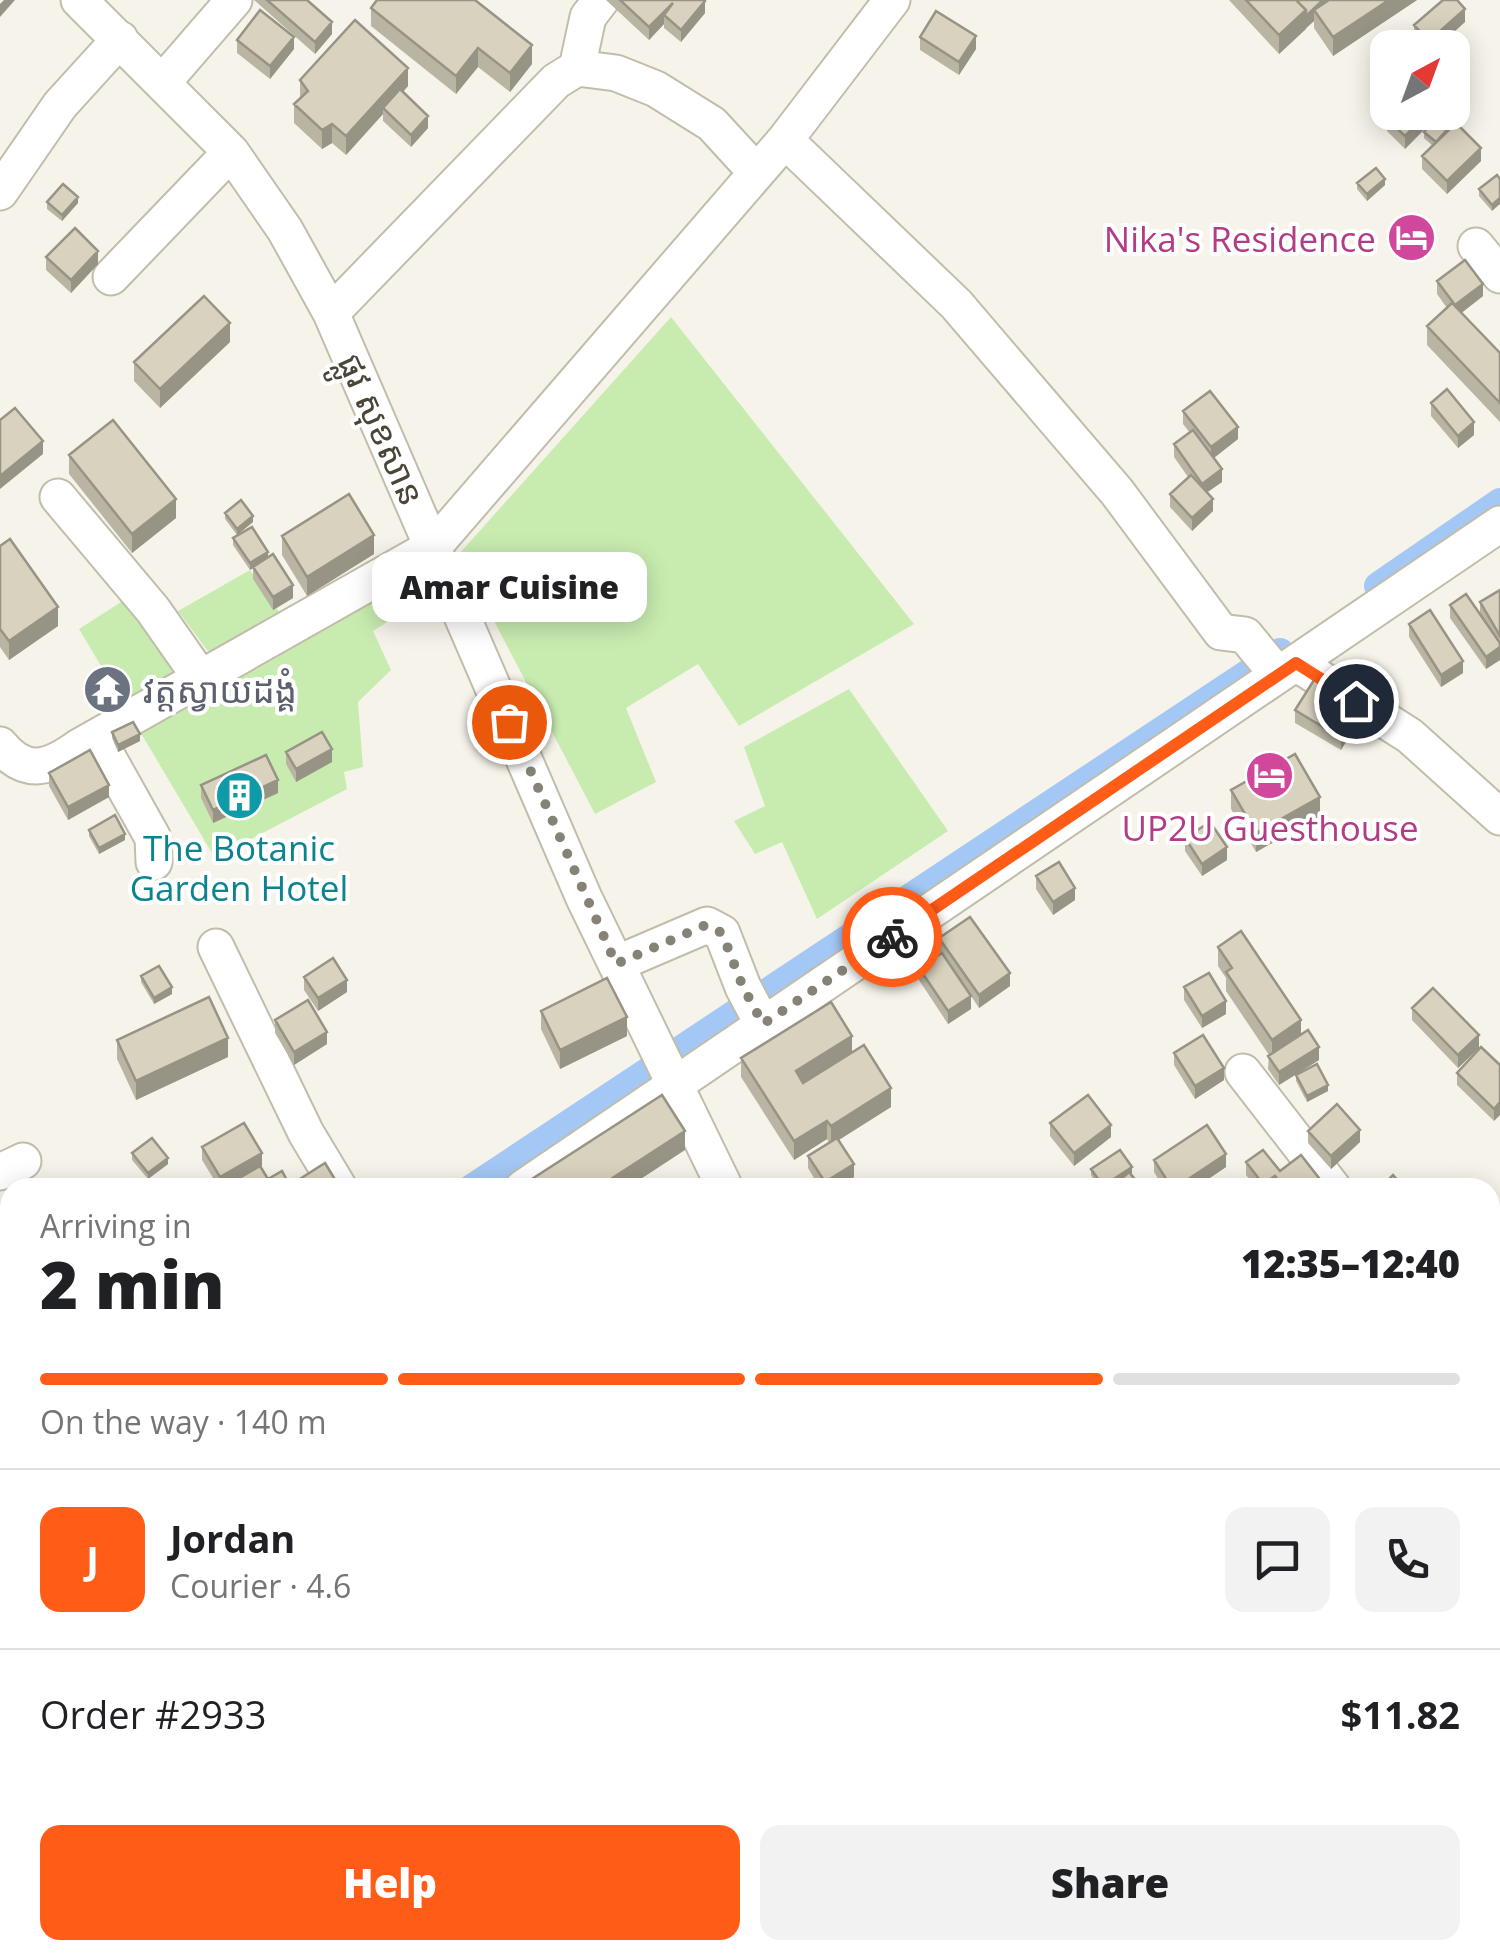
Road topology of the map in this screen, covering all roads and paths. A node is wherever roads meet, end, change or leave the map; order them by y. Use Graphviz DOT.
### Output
graph roads {
  1 [pos="79,0"];
  2 [pos="234,0"];
  3 [pos="600,0"];
  4 [pos="892,0"];
  5 [pos="120,39"];
  6 [pos="578,68"];
  7 [pos="163,82"];
  8 [pos="785,140"];
  9 [pos="232,152"];
  10 [pos="756,172"];
  11 [pos="0,192"];
  12 [pos="1476,246"];
  13 [pos="1500,274"];
  14 [pos="111,277"];
  15 [pos="331,313"];
  16 [pos="58,498"];
  17 [pos="1500,524"];
  18 [pos="434,546"];
  19 [pos="1274,661"];
  20 [pos="202,680"];
  21 [pos="97,738"];
  22 [pos="0,746"];
  23 [pos="1500,817"];
  24 [pos="154,862"];
  25 [pos="216,947"];
  26 [pos="616,964"];
  27 [pos="754,1008"];
  28 [pos="1243,1072"];
  29 [pos="672,1080"];
  30 [pos="333,1178"];
  31 [pos="537,1178"];
  32 [pos="720,1178"];
  33 [pos="1325,1178"];
  1 -- 5 [label="street, ផ្លូវ សុខសាន"];
  2 -- 7 [label="street"];
  3 -- 6 [label="street"];
  4 -- 8 [label="street"];
  5 -- 7 [label="street, ផ្លូវ សុខសាន"];
  5 -- 11 [label="street"];
  6 -- 10 [label="street"];
  6 -- 15 [label="street"];
  7 -- 9 [label="street, ផ្លូវ សុខសាន"];
  8 -- 10 [label="street"];
  8 -- 19 [label="street"];
  9 -- 14 [label="street"];
  9 -- 15 [label="street, ផ្លូវ សុខសាន"];
  10 -- 18 [label="street"];
  12 -- 13 [label="street"];
  15 -- 18 [label="street, ផ្លូវ សុខសាន"];
  16 -- 20 [label="street"];
  17 -- 19 [label="street"];
  18 -- 20 [label="street"];
  18 -- 26 [label="street, ផ្លូវ សុខសាន"];
  19 -- 23 [label="street"];
  19 -- 27 [label="street"];
  20 -- 21 [label="street"];
  21 -- 22 [label="street"];
  21 -- 24 [label="street"];
  25 -- 30 [label="street"];
  26 -- 27 [label="street"];
  26 -- 29 [label="street, ផ្លូវ សុខសាន"];
  27 -- 29 [label="street"];
  28 -- 33 [label="street"];
  29 -- 31 [label="street"];
  29 -- 32 [label="street, ផ្លូវ សុខសាន"];
}
